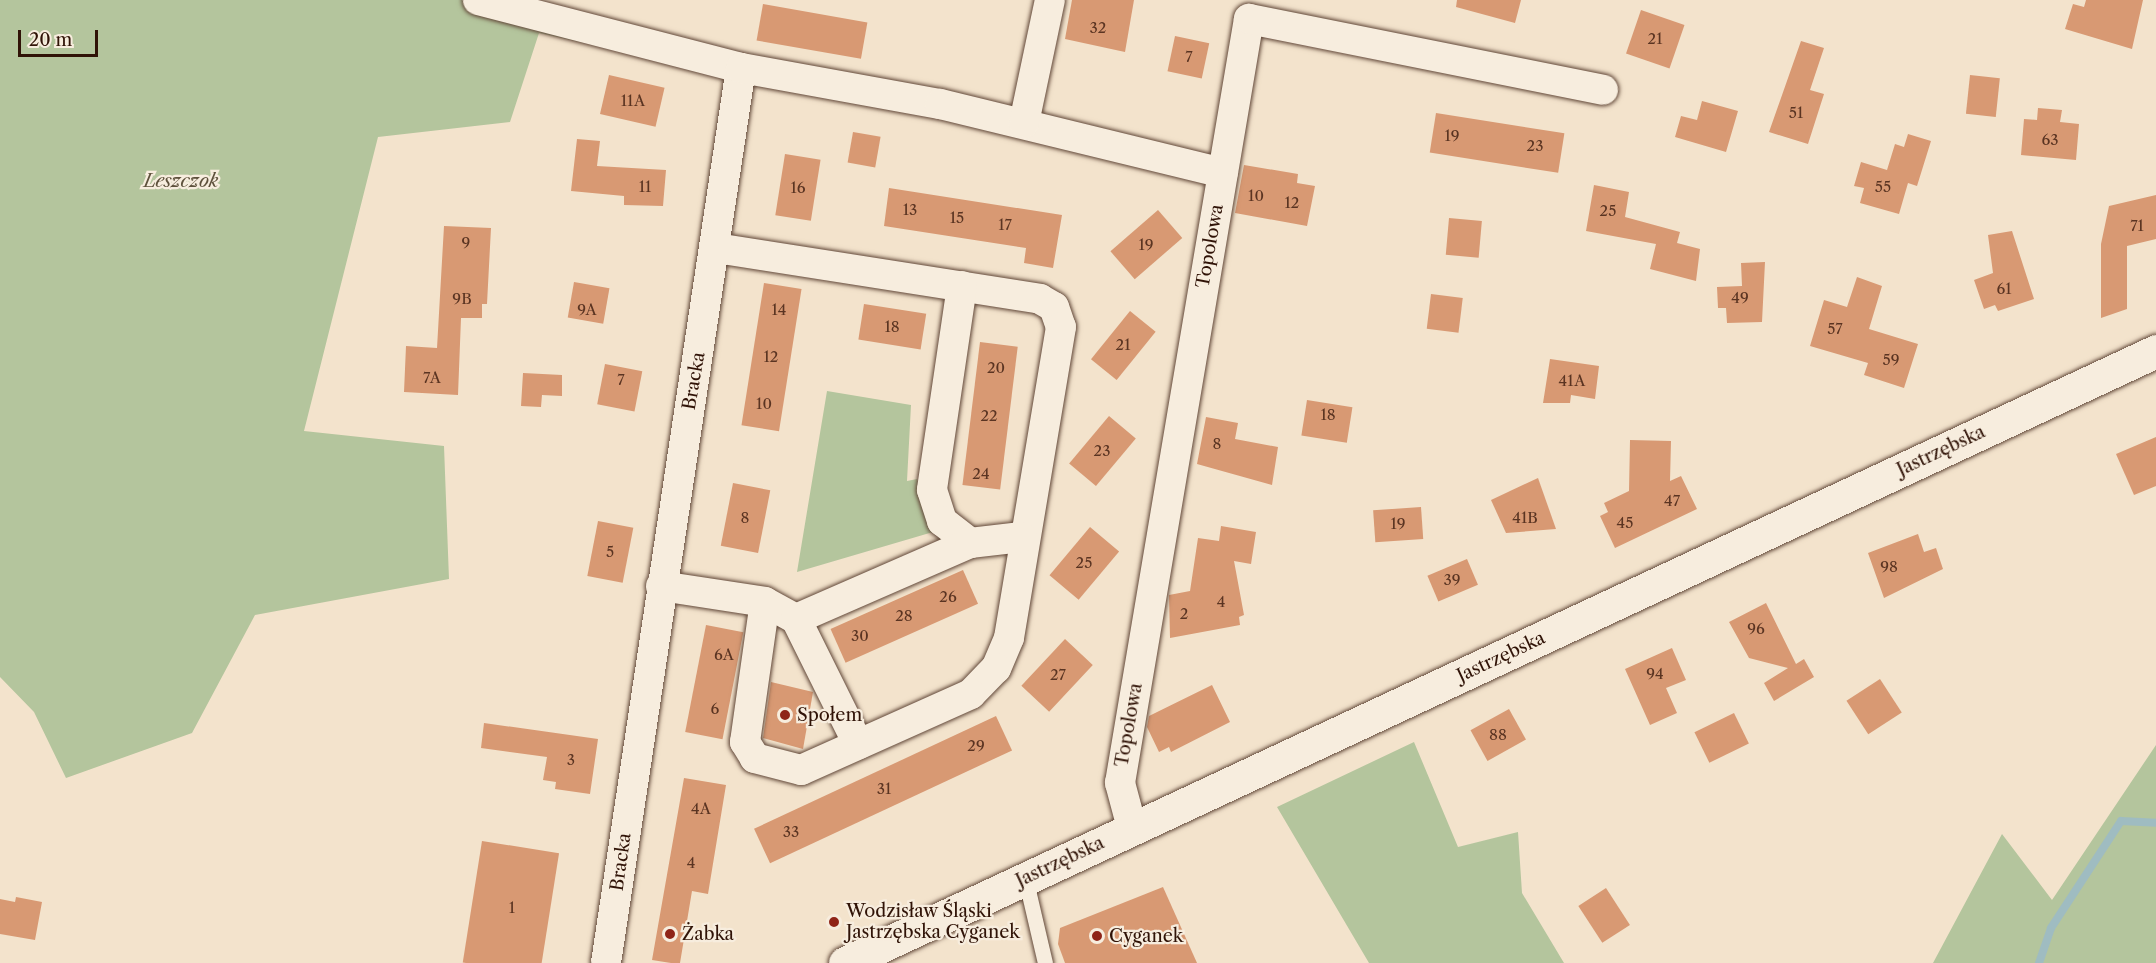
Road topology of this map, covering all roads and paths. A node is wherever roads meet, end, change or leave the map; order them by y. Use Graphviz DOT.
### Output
graph roads {
  1 [pos="478,0"];
  2 [pos="1050,0"];
  3 [pos="741,68"];
  4 [pos="1603,90"];
  5 [pos="1024,123"];
  6 [pos="1223,173"];
  7 [pos="716,248"];
  8 [pos="962,286"];
  9 [pos="2156,351"];
  10 [pos="1022,537"];
  11 [pos="970,543"];
  12 [pos="661,586"];
  13 [pos="765,602"];
  14 [pos="796,619"];
  15 [pos="858,744"];
  16 [pos="1132,828"];
  17 [pos="1025,877"];
  18 [pos="606,963"];
  19 [pos="845,963"];
  20 [pos="1045,963"];
  1 -- 3 [label="street"];
  2 -- 5 [label="street"];
  3 -- 5 [label="street"];
  3 -- 7 [label="street, Bracka"];
  4 -- 6 [label="street, Topolowa"];
  5 -- 6 [label="street"];
  6 -- 16 [label="street, Topolowa"];
  7 -- 8 [label="street"];
  7 -- 12 [label="street, Bracka"];
  8 -- 10 [label="street"];
  8 -- 11 [label="street"];
  9 -- 16 [label="main road, Jastrzębska"];
  10 -- 11 [label="street"];
  10 -- 15 [label="street"];
  11 -- 14 [label="street"];
  12 -- 13 [label="street"];
  12 -- 18 [label="street, Bracka"];
  13 -- 14 [label="street"];
  13 -- 15 [label="street"];
  14 -- 15 [label="street"];
  16 -- 17 [label="main road, Jastrzębska"];
  17 -- 19 [label="main road, Jastrzębska"];
  17 -- 20 [label="lane"];
}
